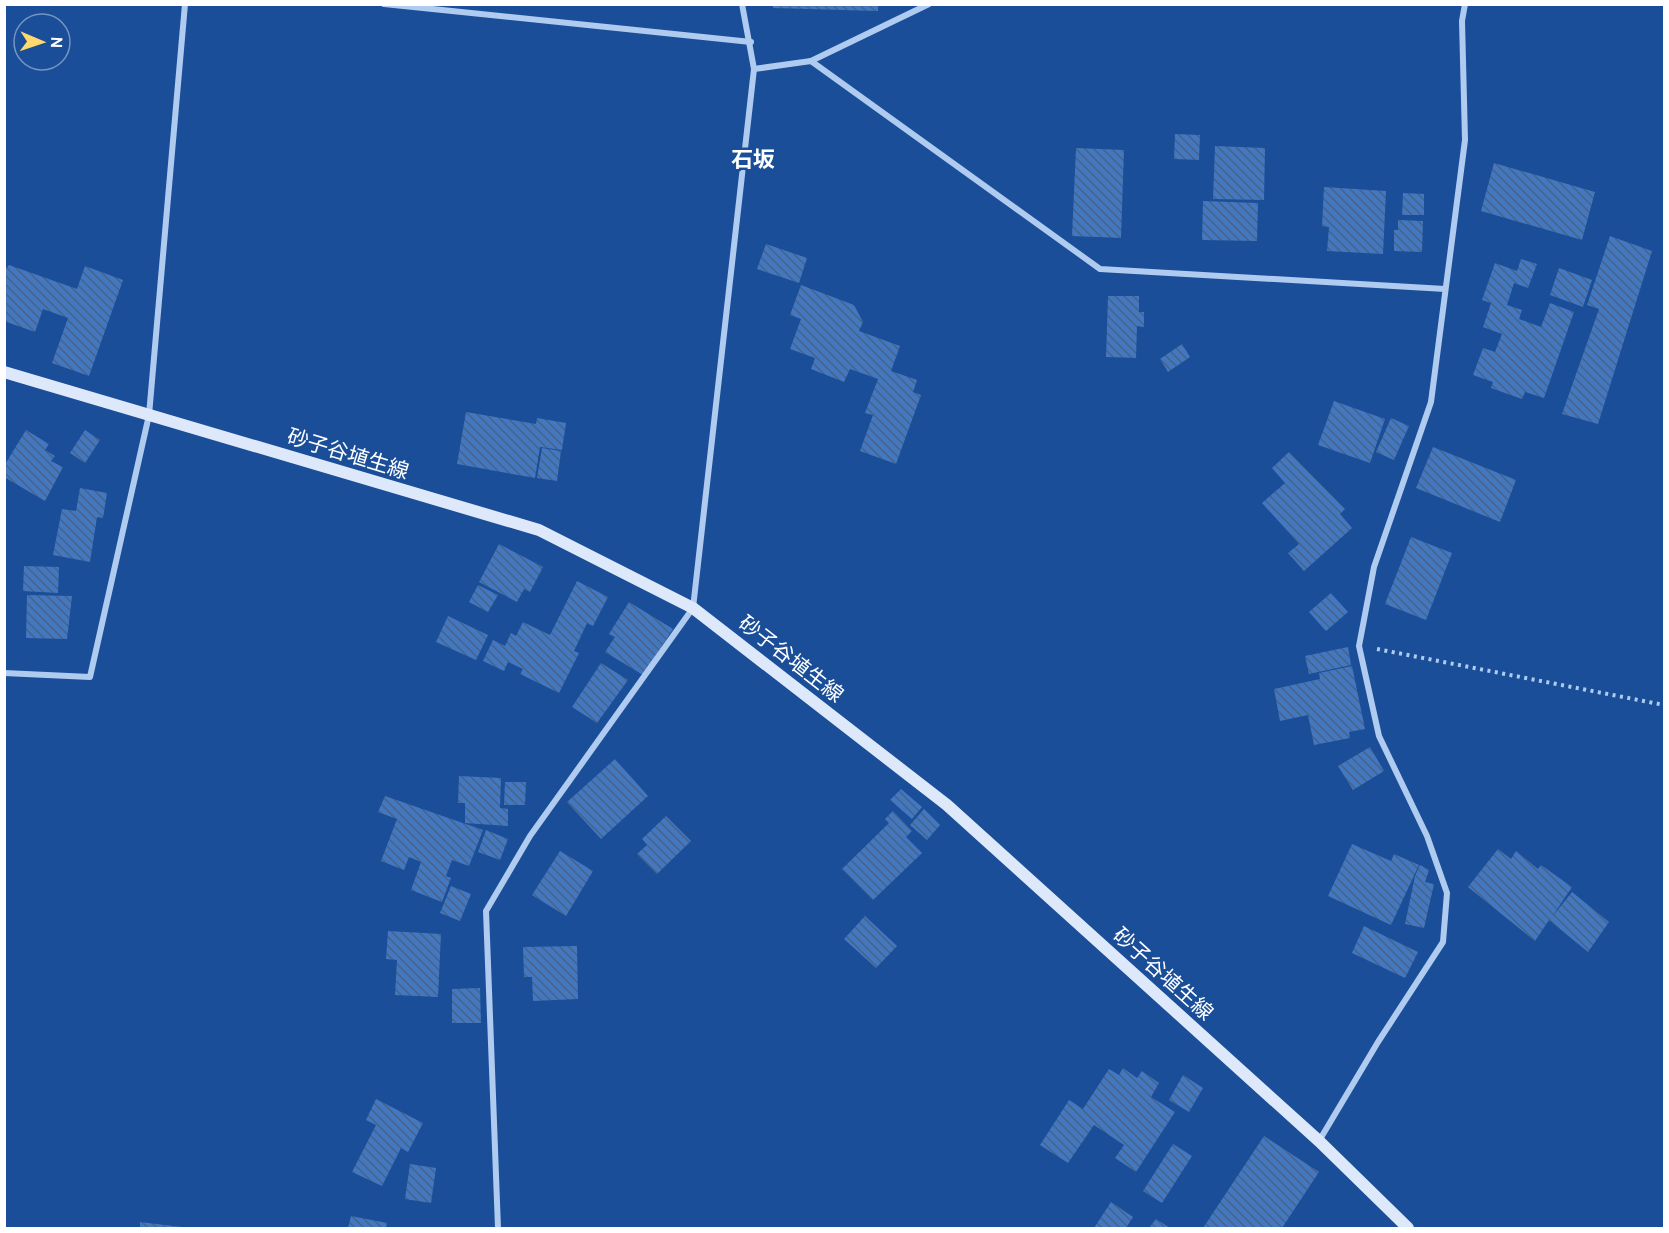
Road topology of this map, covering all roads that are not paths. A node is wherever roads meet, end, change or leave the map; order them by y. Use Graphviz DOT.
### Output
graph roads {
  1 [pos="185,4"];
  2 [pos="384,4"];
  3 [pos="742,4"];
  4 [pos="929,4"];
  5 [pos="1465,4"];
  6 [pos="751,42"];
  7 [pos="812,61"];
  8 [pos="754,69"];
  9 [pos="1445,289"];
  10 [pos="4,372"];
  11 [pos="149,415"];
  12 [pos="693,608"];
  13 [pos="4,673"];
  14 [pos="1319,1141"];
  15 [pos="498,1228"];
  16 [pos="1408,1228"];
  1 -- 11 [label="street"];
  2 -- 6 [label="street"];
  3 -- 6 [label="street"];
  4 -- 7 [label="street"];
  5 -- 9 [label="street"];
  6 -- 8 [label="street"];
  7 -- 8 [label="street"];
  7 -- 9 [label="street"];
  8 -- 12 [label="street"];
  9 -- 14 [label="street"];
  10 -- 11 [label="main road, 砂子谷埴生線"];
  11 -- 12 [label="main road, 砂子谷埴生線"];
  11 -- 13 [label="street"];
  12 -- 14 [label="main road, 砂子谷埴生線"];
  12 -- 15 [label="street"];
  14 -- 16 [label="main road, 砂子谷埴生線"];
}
